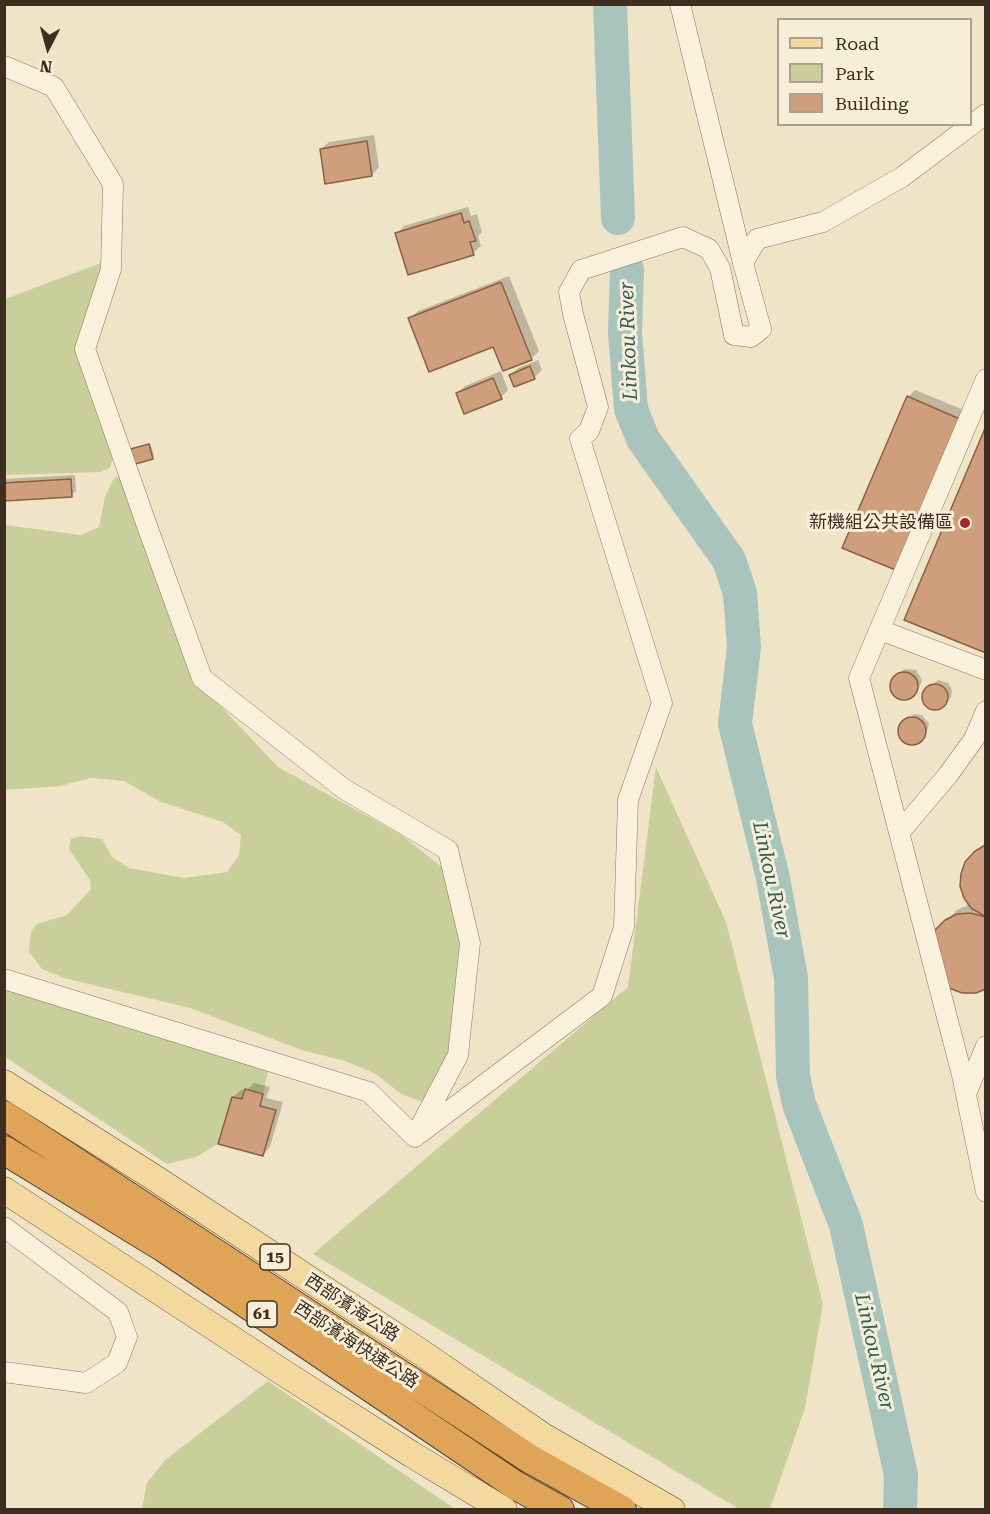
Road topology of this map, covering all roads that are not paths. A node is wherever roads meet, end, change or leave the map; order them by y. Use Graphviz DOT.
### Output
graph roads {
  1 [pos="680,4"];
  2 [pos="4,66"];
  3 [pos="986,114"];
  4 [pos="972,124"];
  5 [pos="970,126"];
  6 [pos="743,263"];
  7 [pos="986,379"];
  8 [pos="880,630"];
  9 [pos="986,670"];
  10 [pos="986,711"];
  11 [pos="899,833"];
  12 [pos="4,979"];
  13 [pos="986,1046"];
  14 [pos="4,1083"];
  15 [pos="966,1094"];
  16 [pos="4,1115"];
  17 [pos="414,1137"];
  18 [pos="4,1150"];
  19 [pos="985,1187"];
  20 [pos="4,1190"];
  21 [pos="4,1227"];
  22 [pos="4,1372"];
  23 [pos="509,1497"];
  24 [pos="560,1509"];
  25 [pos="622,1509"];
  26 [pos="672,1509"];
  1 -- 6 [label="street"];
  2 -- 17 [label="street"];
  3 -- 4 [label="street"];
  5 -- 6 [label="street"];
  6 -- 17 [label="street"];
  7 -- 8 [label="street"];
  8 -- 9 [label="street"];
  8 -- 11 [label="street"];
  10 -- 11 [label="street"];
  11 -- 15 [label="street"];
  12 -- 17 [label="street"];
  13 -- 15 [label="street"];
  14 -- 26 [label="main road, 西部濱海公路 / 15"];
  15 -- 19 [label="street"];
  16 -- 25 [label="highway, 西部濱海快速公路 / 61"];
  18 -- 23 [label="highway, 西部濱海快速公路 / 61"];
  20 -- 23 [label="main road"];
  21 -- 22 [label="street"];
  23 -- 24 [label="highway, 西部濱海快速公路 / 61"];
}
